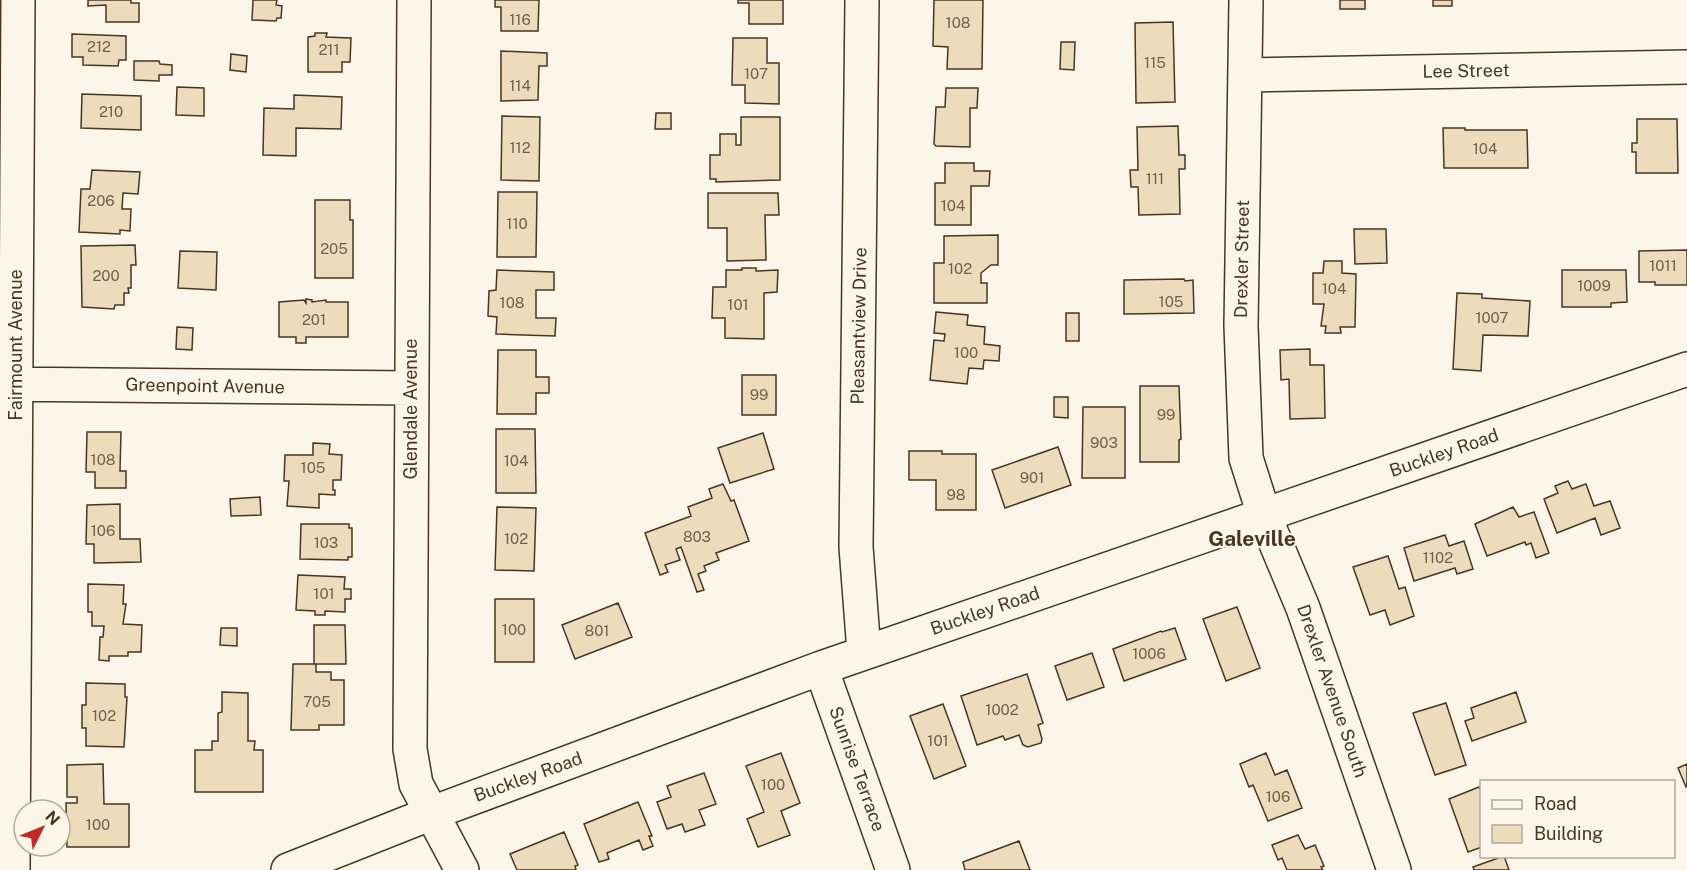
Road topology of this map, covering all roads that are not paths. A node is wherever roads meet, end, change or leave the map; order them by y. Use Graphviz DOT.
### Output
graph roads {
  1 [pos="18,0"];
  2 [pos="414,0"];
  3 [pos="862,0"];
  4 [pos="1246,0"];
  5 [pos="1687,67"];
  6 [pos="1246,75"];
  7 [pos="1687,369"];
  8 [pos="8,384"];
  9 [pos="411,388"];
  10 [pos="1264,515"];
  11 [pos="864,652"];
  12 [pos="821,668"];
  13 [pos="432,813"];
  14 [pos="13,870"];
  15 [pos="288,870"];
  16 [pos="462,870"];
  17 [pos="893,870"];
  18 [pos="1394,870"];
  1 -- 8 [label="street, Fairmount Avenue"];
  2 -- 9 [label="street, Glendale Avenue"];
  3 -- 11 [label="street, Pleasantview Drive"];
  4 -- 6 [label="street, Drexler Street"];
  5 -- 6 [label="street, Lee Street"];
  6 -- 10 [label="street, Drexler Street"];
  7 -- 10 [label="street, Buckley Road"];
  8 -- 9 [label="street, Greenpoint Avenue"];
  8 -- 14 [label="street, Fairmount Avenue"];
  9 -- 13 [label="street, Glendale Avenue"];
  10 -- 11 [label="street, Buckley Road"];
  10 -- 18 [label="street, Drexler Avenue South"];
  11 -- 12 [label="street, Buckley Road"];
  12 -- 13 [label="street, Buckley Road"];
  12 -- 17 [label="street, Sunrise Terrace"];
  13 -- 15 [label="street, Buckley Road"];
  13 -- 16 [label="street, Glendale Avenue"];
}
